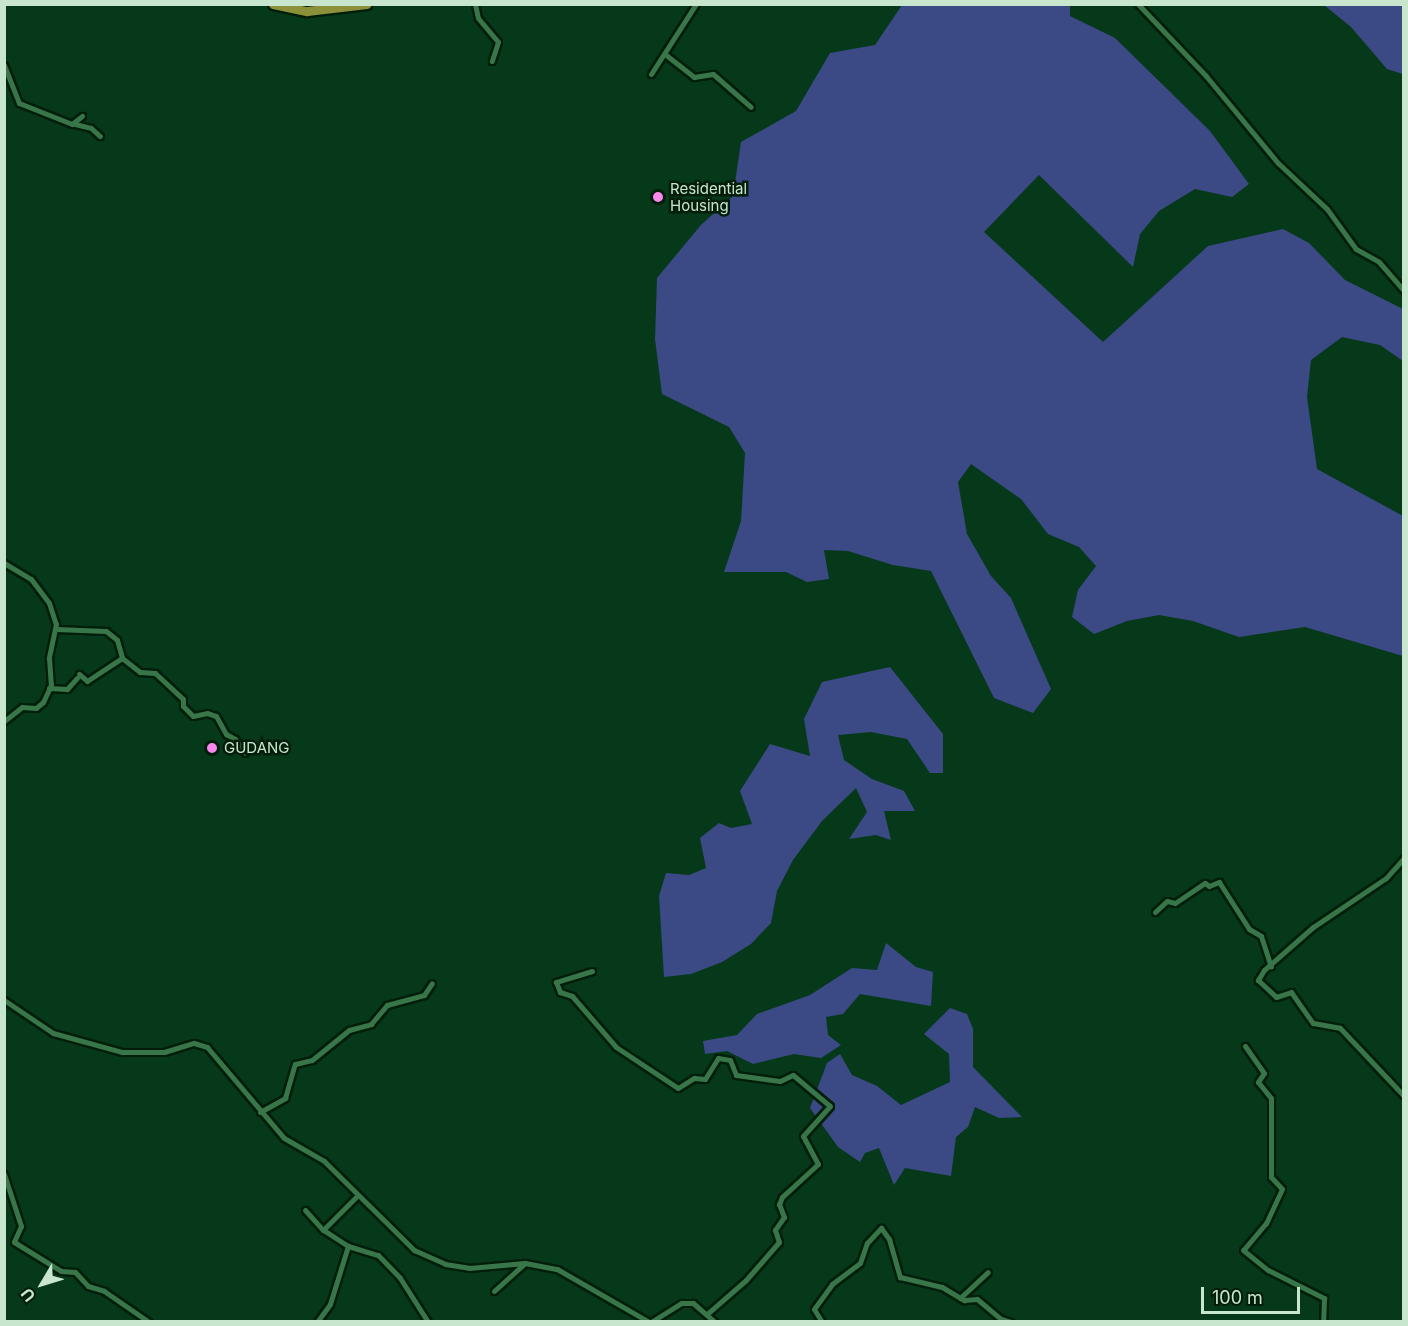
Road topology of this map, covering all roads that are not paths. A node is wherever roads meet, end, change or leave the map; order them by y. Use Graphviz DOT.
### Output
graph roads {
  1 [pos="273,4"];
  2 [pos="367,4"];
  3 [pos="475,4"];
  4 [pos="696,4"];
  5 [pos="1138,4"];
  6 [pos="666,55"];
  7 [pos="492,61"];
  8 [pos="4,65"];
  9 [pos="651,74"];
  10 [pos="751,107"];
  11 [pos="82,116"];
  12 [pos="75,124"];
  13 [pos="100,136"];
  14 [pos="1404,291"];
  15 [pos="4,563"];
  16 [pos="56,629"];
  17 [pos="122,658"];
  18 [pos="49,688"];
  19 [pos="4,721"];
  20 [pos="245,753"];
  21 [pos="1404,858"];
  22 [pos="1155,912"];
  23 [pos="1270,966"];
  24 [pos="592,971"];
  25 [pos="432,983"];
  26 [pos="4,1000"];
  27 [pos="1245,1046"];
  28 [pos="1404,1096"];
  29 [pos="260,1112"];
  30 [pos="4,1174"];
  31 [pos="358,1195"];
  32 [pos="305,1210"];
  33 [pos="323,1230"];
  34 [pos="348,1246"];
  35 [pos="525,1263"];
  36 [pos="988,1272"];
  37 [pos="494,1292"];
  38 [pos="960,1298"];
  39 [pos="708,1313"];
  40 [pos="149,1322"];
  41 [pos="317,1322"];
  42 [pos="428,1322"];
  43 [pos="650,1322"];
  44 [pos="714,1322"];
  45 [pos="822,1322"];
  46 [pos="1011,1322"];
  47 [pos="1323,1322"];
  1 -- 2 [label="main road"];
  3 -- 7 [label="street"];
  4 -- 6 [label="street"];
  5 -- 14 [label="street"];
  6 -- 9 [label="street"];
  6 -- 10 [label="street"];
  8 -- 12 [label="street"];
  11 -- 12 [label="street"];
  12 -- 13 [label="street"];
  15 -- 16 [label="street"];
  16 -- 17 [label="street"];
  16 -- 18 [label="street"];
  17 -- 18 [label="street"];
  17 -- 20 [label="street"];
  18 -- 19 [label="street"];
  21 -- 23 [label="street"];
  22 -- 23 [label="street"];
  23 -- 28 [label="street"];
  24 -- 39 [label="street"];
  25 -- 29 [label="street"];
  26 -- 29 [label="street"];
  27 -- 47 [label="street"];
  29 -- 31 [label="street"];
  30 -- 40 [label="street"];
  31 -- 33 [label="street"];
  31 -- 35 [label="street"];
  32 -- 33 [label="street"];
  33 -- 34 [label="street"];
  34 -- 41 [label="street"];
  34 -- 42 [label="street"];
  35 -- 37 [label="street"];
  35 -- 43 [label="street"];
  36 -- 38 [label="street"];
  38 -- 45 [label="street"];
  38 -- 46 [label="street"];
  39 -- 43 [label="street"];
  39 -- 44 [label="street"];
}
